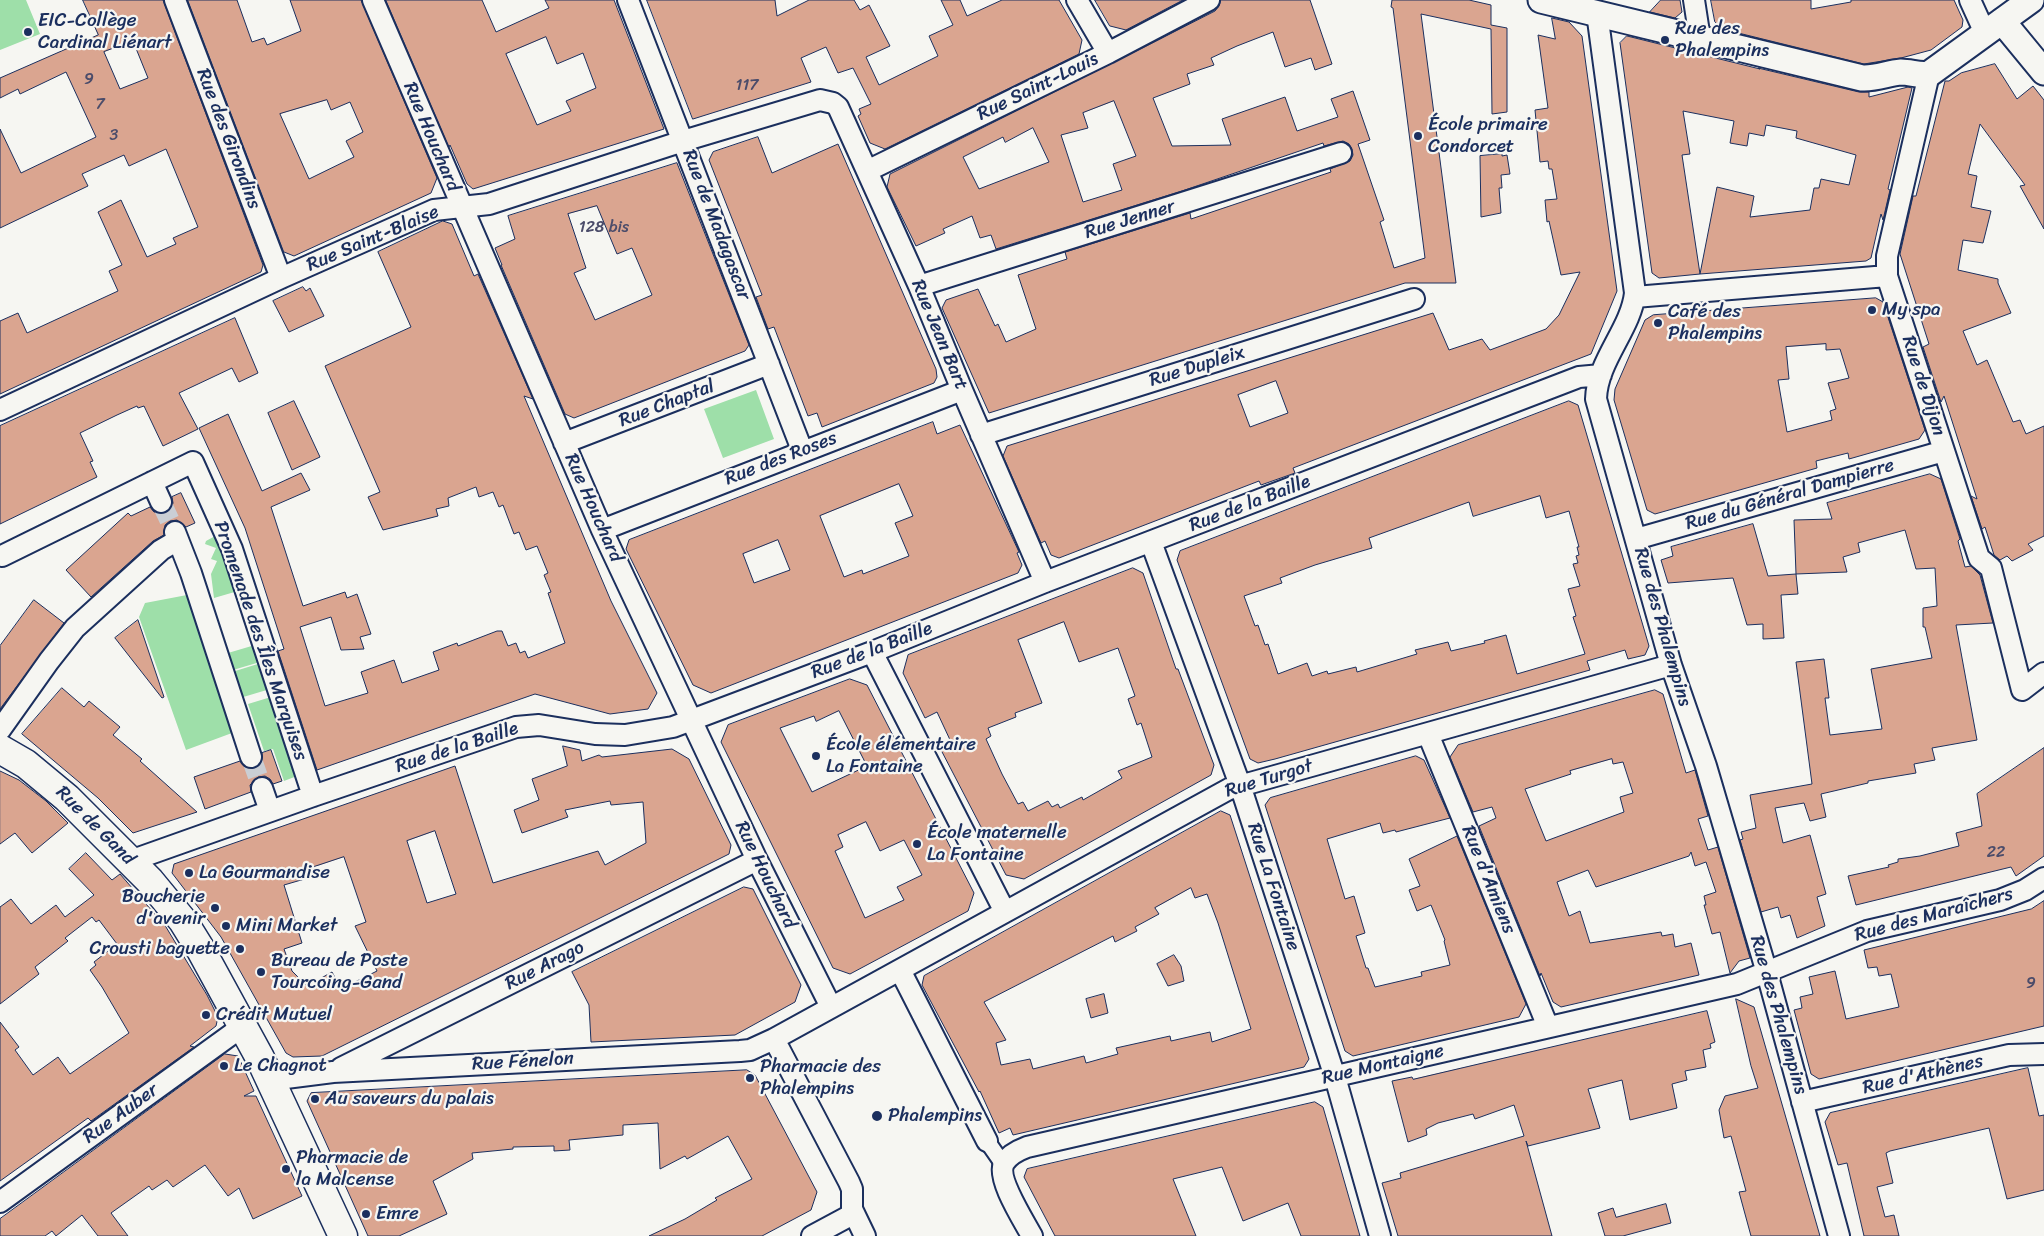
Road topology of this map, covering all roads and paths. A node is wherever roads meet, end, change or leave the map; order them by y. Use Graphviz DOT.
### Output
graph roads {
  1 [pos="175,0"];
  2 [pos="373,0"];
  3 [pos="628,0"];
  4 [pos="1077,0"];
  5 [pos="1208,0"];
  6 [pos="1541,0"];
  7 [pos="1694,0"];
  8 [pos="1970,0"];
  9 [pos="2031,0"];
  10 [pos="1588,8"];
  11 [pos="1994,27"];
  12 [pos="1700,39"];
  13 [pos="1108,53"];
  14 [pos="2044,72"];
  15 [pos="1930,74"];
  16 [pos="820,100"];
  17 [pos="683,141"];
  18 [pos="1341,153"];
  19 [pos="866,171"];
  20 [pos="461,208"];
  21 [pos="1887,276"];
  22 [pos="281,278"];
  23 [pos="919,286"];
  24 [pos="1635,297"];
  25 [pos="1414,299"];
  26 [pos="769,364"];
  27 [pos="1601,376"];
  28 [pos="962,390"];
  29 [pos="0,410"];
  30 [pos="981,435"];
  31 [pos="564,443"];
  32 [pos="802,450"];
  33 [pos="1944,451"];
  34 [pos="152,482"];
  35 [pos="161,502"];
  36 [pos="602,530"];
  37 [pos="1636,539"];
  38 [pos="1152,542"];
  39 [pos="2,556"];
  40 [pos="1045,582"];
  41 [pos="872,652"];
  42 [pos="1671,665"];
  43 [pos="2044,673"];
  44 [pos="690,721"];
  45 [pos="0,730"];
  46 [pos="1428,734"];
  47 [pos="0,749"];
  48 [pos="251,757"];
  49 [pos="1240,785"];
  50 [pos="262,788"];
  51 [pos="313,796"];
  52 [pos="270,812"];
  53 [pos="757,860"];
  54 [pos="130,861"];
  55 [pos="2044,878"];
  56 [pos="1005,912"];
  57 [pos="900,970"];
  58 [pos="1767,973"];
  59 [pos="831,1008"];
  60 [pos="243,1026"];
  61 [pos="1548,1027"];
  62 [pos="774,1039"];
  63 [pos="2044,1054"];
  64 [pos="333,1072"];
  65 [pos="1335,1077"];
  66 [pos="270,1080"];
  67 [pos="1802,1102"];
  68 [pos="987,1140"];
  69 [pos="1004,1164"];
  70 [pos="0,1202"];
  71 [pos="853,1214"];
  72 [pos="343,1236"];
  73 [pos="812,1236"];
  74 [pos="865,1236"];
  75 [pos="1032,1236"];
  76 [pos="1380,1236"];
  77 [pos="1839,1236"];
  1 -- 22 [label="street, Rue des Girondins"];
  2 -- 20 [label="street, Rue Houchard"];
  3 -- 17 [label="street, Rue de Madagascar"];
  4 -- 13 [label="street"];
  5 -- 13 [label="street, Rue Saint-Louis"];
  6 -- 10 [label="street"];
  7 -- 12 [label="street"];
  8 -- 11 [label="street"];
  9 -- 11 [label="street"];
  10 -- 12 [label="street"];
  10 -- 24 [label="street, Rue des Phalempins"];
  11 -- 14 [label="street"];
  11 -- 15 [label="street"];
  12 -- 15 [label="street"];
  13 -- 19 [label="street, Rue Saint-Louis"];
  15 -- 21 [label="street, Rue de Dijon"];
  16 -- 17 [label="street, Rue Saint-Blaise"];
  16 -- 19 [label="street, Rue Jean Bart"];
  17 -- 20 [label="street, Rue Saint-Blaise"];
  17 -- 26 [label="street, Rue de Madagascar"];
  18 -- 23 [label="street, Rue Jenner"];
  19 -- 23 [label="street, Rue Jean Bart"];
  20 -- 22 [label="street, Rue Saint-Blaise"];
  20 -- 31 [label="street, Rue Houchard"];
  21 -- 24 [label="street"];
  21 -- 33 [label="street, Rue de Dijon"];
  22 -- 29 [label="street, Rue Saint-Blaise"];
  23 -- 28 [label="street, Rue Jean Bart"];
  24 -- 27 [label="street, Rue des Phalempins"];
  25 -- 30 [label="street, Rue Dupleix"];
  26 -- 31 [label="street, Rue Chaptal"];
  26 -- 32 [label="street, Rue de Madagascar"];
  27 -- 37 [label="street, Rue des Phalempins"];
  27 -- 38 [label="street, Rue de la Baille"];
  28 -- 30 [label="street, Rue Jean Bart"];
  28 -- 32 [label="street, Rue des Roses"];
  30 -- 40 [label="street, Rue Jean Bart"];
  31 -- 36 [label="street, Rue Houchard"];
  32 -- 36 [label="street, Rue des Roses"];
  33 -- 37 [label="street, Rue du Général Dampierre"];
  33 -- 43 [label="street, Rue de Dijon"];
  34 -- 35 [label="street"];
  34 -- 39 [label="street, Promenade des Îles Marquises"];
  34 -- 51 [label="street, Promenade des Îles Marquises"];
  36 -- 44 [label="street, Rue Houchard"];
  37 -- 42 [label="street, Rue des Phalempins"];
  38 -- 40 [label="street, Rue de la Baille"];
  38 -- 49 [label="street, Rue La Fontaine"];
  40 -- 41 [label="street, Rue de la Baille"];
  41 -- 44 [label="street, Rue de la Baille"];
  41 -- 56 [label="street"];
  42 -- 46 [label="street, Rue Turgot"];
  42 -- 58 [label="street, Rue des Phalempins"];
  44 -- 51 [label="street, Rue de la Baille"];
  44 -- 53 [label="street, Rue Houchard"];
  45 -- 48 [label="street"];
  46 -- 49 [label="street, Rue Turgot"];
  46 -- 61 [label="street, Rue d'Amiens"];
  47 -- 54 [label="main road, Rue de Gand"];
  49 -- 56 [label="street, Rue Turgot"];
  49 -- 65 [label="street, Rue La Fontaine"];
  50 -- 52 [label="street"];
  51 -- 52 [label="street, Rue de la Baille"];
  52 -- 54 [label="street, Rue de la Baille"];
  53 -- 59 [label="street, Rue Houchard"];
  53 -- 64 [label="street, Rue Arago"];
  54 -- 60 [label="main road, Rue de Gand"];
  55 -- 58 [label="street, Rue des Maraîchers"];
  56 -- 57 [label="street, Rue Turgot"];
  57 -- 59 [label="street, Rue Turgot"];
  57 -- 68 [label="street"];
  58 -- 61 [label="street, Rue Montaigne"];
  58 -- 67 [label="street, Rue des Phalempins"];
  59 -- 62 [label="street, Rue Fénelon"];
  60 -- 66 [label="main road, Rue de Gand"];
  60 -- 70 [label="street, Rue Auber"];
  61 -- 65 [label="street, Rue Montaigne"];
  62 -- 64 [label="street, Rue Fénelon"];
  62 -- 71 [label="street"];
  63 -- 67 [label="street, Rue d'Athènes"];
  64 -- 66 [label="street, Rue Fénelon"];
  65 -- 69 [label="street, Rue Montaigne"];
  65 -- 76 [label="street, Rue La Fontaine"];
  66 -- 72 [label="main road, Rue de Gand"];
  67 -- 77 [label="street, Rue des Phalempins"];
  68 -- 69 [label="street"];
  69 -- 75 [label="street"];
  71 -- 73 [label="street"];
  71 -- 74 [label="street"];
}
